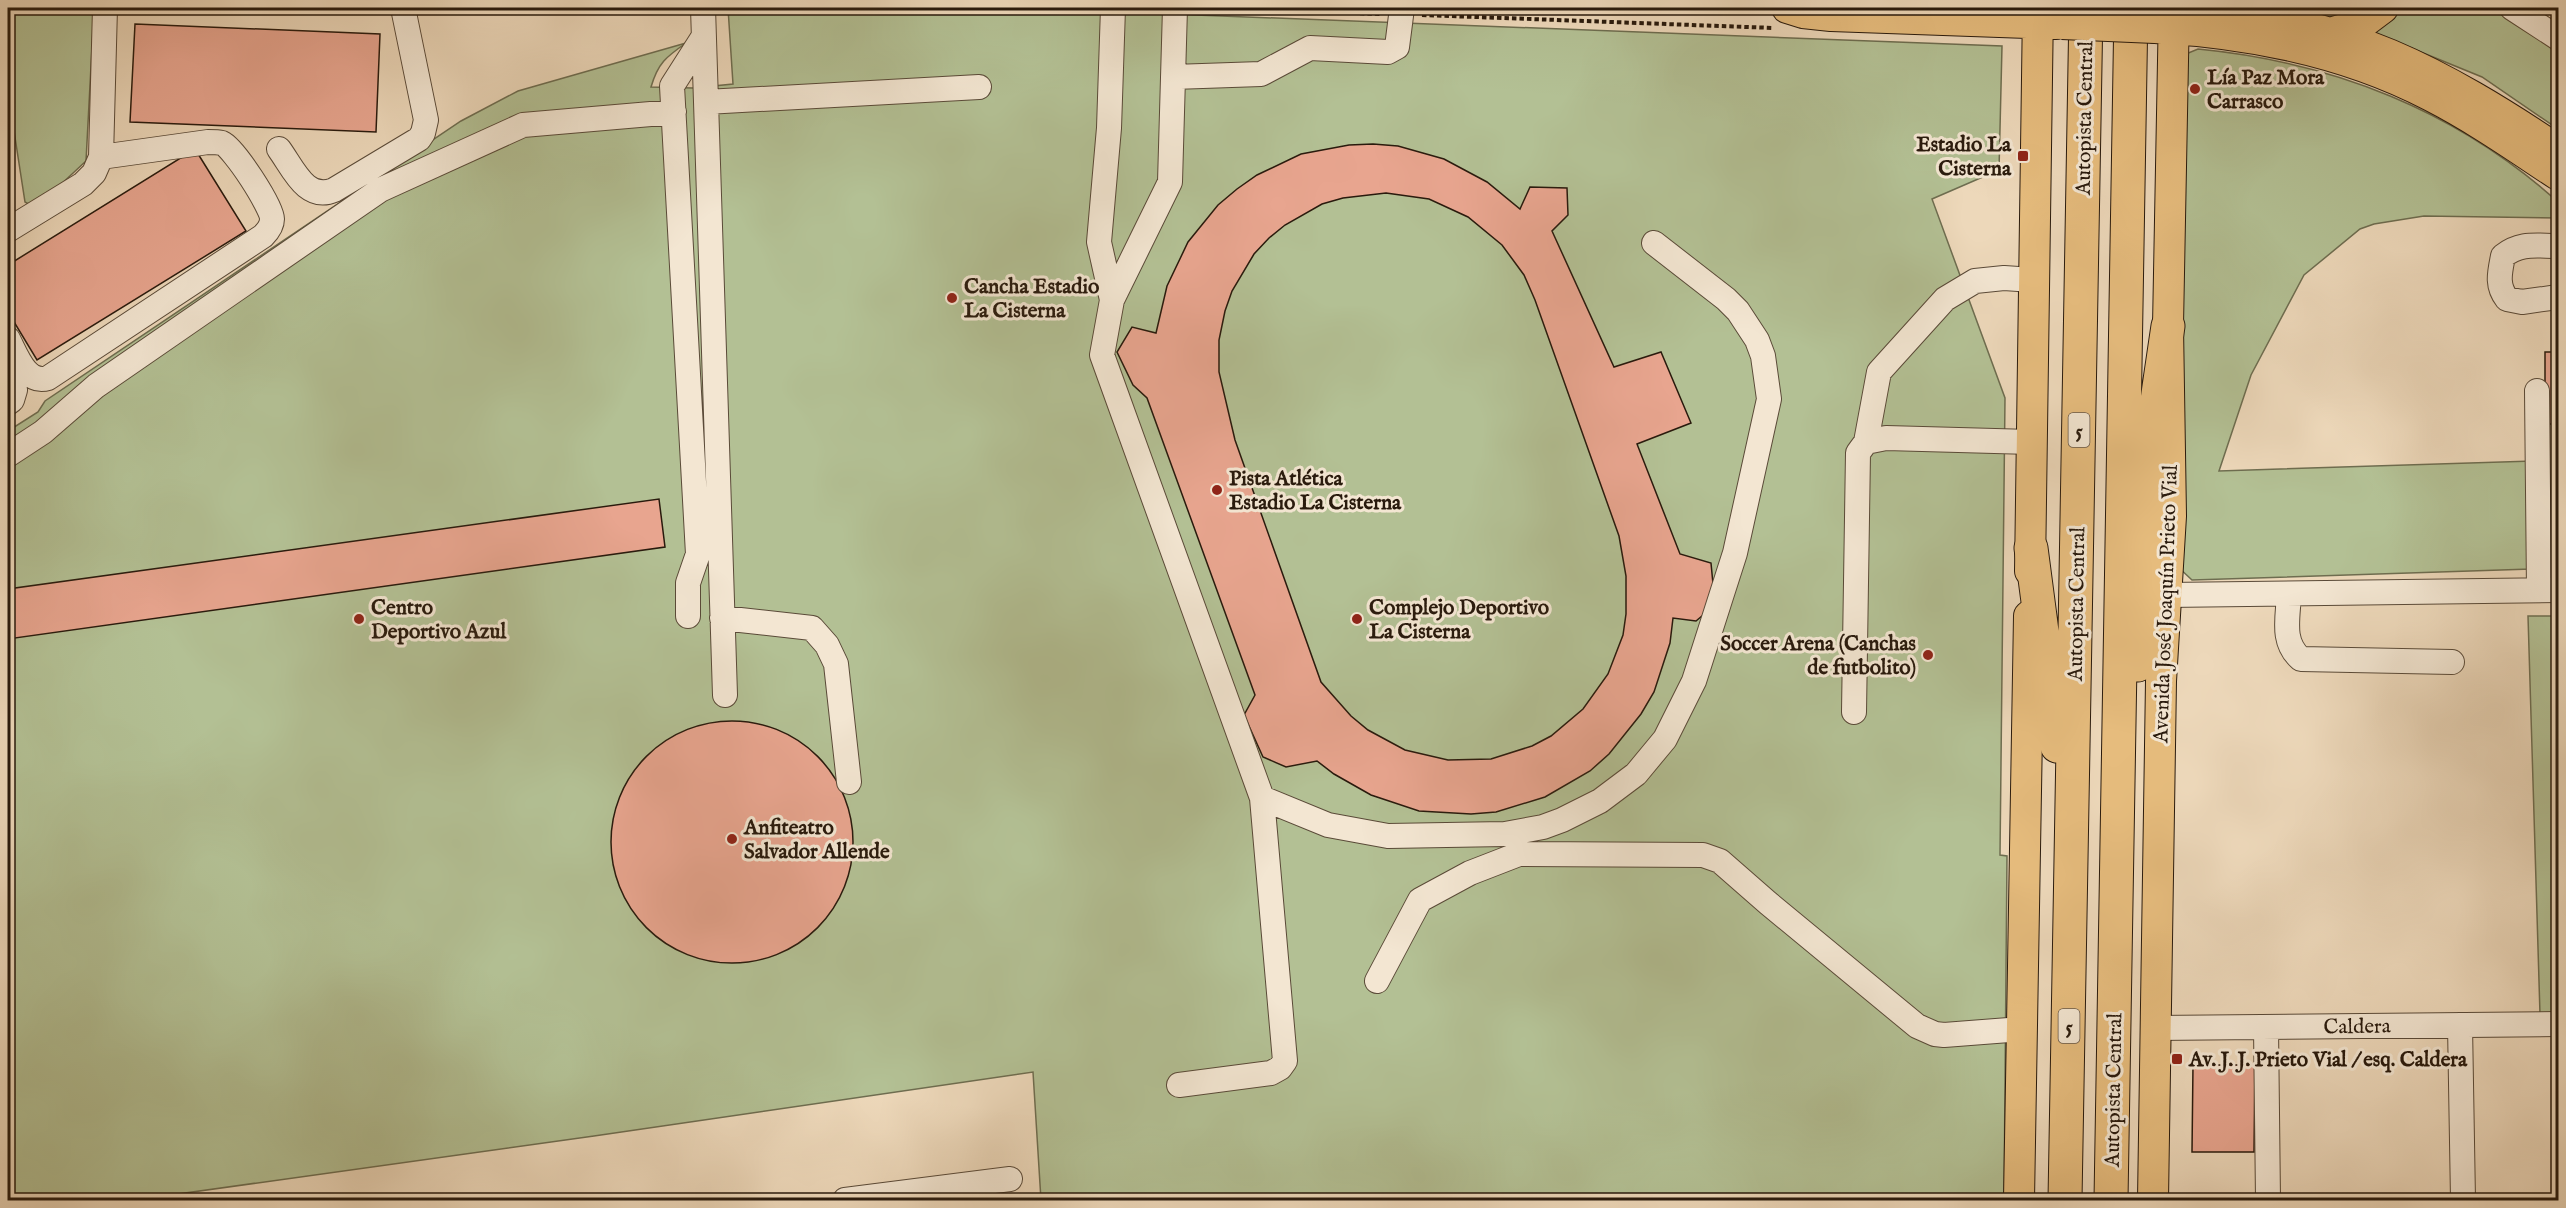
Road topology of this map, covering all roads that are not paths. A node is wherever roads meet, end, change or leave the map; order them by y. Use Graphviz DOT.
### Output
graph roads {
  1 [pos="105,8"];
  2 [pos="403,8"];
  3 [pos="703,8"];
  4 [pos="1113,8"];
  5 [pos="1175,8"];
  6 [pos="2202,8"];
  7 [pos="2383,8"];
  8 [pos="2512,8"];
  9 [pos="1402,11"];
  10 [pos="2056,16"];
  11 [pos="1783,18"];
  12 [pos="2158,18"];
  13 [pos="2332,32"];
  14 [pos="2559,38"];
  15 [pos="702,39"];
  16 [pos="1173,77"];
  17 [pos="979,87"];
  18 [pos="706,102"];
  19 [pos="674,112"];
  20 [pos="279,149"];
  21 [pos="2559,150"];
  22 [pos="101,158"];
  23 [pos="2559,175"];
  24 [pos="8,230"];
  25 [pos="1654,243"];
  26 [pos="2559,246"];
  27 [pos="2033,280"];
  28 [pos="2559,297"];
  29 [pos="1112,300"];
  30 [pos="2168,326"];
  31 [pos="8,339"];
  32 [pos="8,371"];
  33 [pos="2537,391"];
  34 [pos="8,403"];
  35 [pos="2548,439"];
  36 [pos="1866,442"];
  37 [pos="2031,442"];
  38 [pos="8,455"];
  39 [pos="2031,548"];
  40 [pos="2549,590"];
  41 [pos="2289,594"];
  42 [pos="2167,595"];
  43 [pos="688,616"];
  44 [pos="722,618"];
  45 [pos="2452,662"];
  46 [pos="724,695"];
  47 [pos="1854,712"];
  48 [pos="2118,764"];
  49 [pos="849,782"];
  50 [pos="1262,798"];
  51 [pos="2072,852"];
  52 [pos="1377,981"];
  53 [pos="2559,1024"];
  54 [pos="2460,1025"];
  55 [pos="2266,1027"];
  56 [pos="2155,1028"];
  57 [pos="2022,1029"];
  58 [pos="1179,1085"];
  59 [pos="1010,1179"];
  60 [pos="925,1195"];
  61 [pos="845,1200"];
  62 [pos="2019,1200"];
  63 [pos="2065,1200"];
  64 [pos="2111,1200"];
  65 [pos="2153,1200"];
  66 [pos="2268,1200"];
  67 [pos="2463,1200"];
  1 -- 22 [label="street"];
  2 -- 20 [label="street"];
  3 -- 15 [label="street"];
  4 -- 29 [label="street"];
  5 -- 16 [label="street"];
  6 -- 13 [label="main road"];
  7 -- 13 [label="main road"];
  8 -- 14 [label="street"];
  9 -- 16 [label="street"];
  10 -- 11 [label="main road"];
  10 -- 12 [label="main road, bridge"];
  10 -- 27 [label="main road"];
  10 -- 51 [label="highway, Autopista Central / 5"];
  12 -- 23 [label="main road"];
  12 -- 30 [label="main road, Avenida José Joaquín Prieto Vial"];
  12 -- 48 [label="highway, Autopista Central"];
  13 -- 21 [label="main road"];
  15 -- 18 [label="street"];
  15 -- 19 [label="street"];
  16 -- 29 [label="street"];
  17 -- 18 [label="street"];
  18 -- 44 [label="street"];
  19 -- 38 [label="street"];
  19 -- 43 [label="street"];
  22 -- 24 [label="street"];
  22 -- 31 [label="street"];
  25 -- 50 [label="street"];
  26 -- 28 [label="street"];
  27 -- 36 [label="street"];
  27 -- 37 [label="main road"];
  29 -- 50 [label="street"];
  30 -- 42 [label="main road, Avenida José Joaquín Prieto Vial"];
  30 -- 48 [label="highway"];
  32 -- 34 [label="street"];
  33 -- 35 [label="street"];
  35 -- 40 [label="street"];
  36 -- 37 [label="street"];
  36 -- 47 [label="street"];
  37 -- 39 [label="main road"];
  39 -- 51 [label="highway"];
  39 -- 57 [label="main road"];
  40 -- 41 [label="street"];
  41 -- 42 [label="street"];
  41 -- 45 [label="street"];
  42 -- 56 [label="main road, Avenida José Joaquín Prieto Vial"];
  44 -- 46 [label="street"];
  44 -- 49 [label="street"];
  48 -- 64 [label="highway, Autopista Central"];
  50 -- 58 [label="street"];
  51 -- 63 [label="highway, Autopista Central / 5"];
  52 -- 57 [label="street"];
  53 -- 54 [label="street, Caldera"];
  54 -- 55 [label="street, Caldera"];
  54 -- 67 [label="street"];
  55 -- 56 [label="street, Caldera"];
  55 -- 66 [label="street"];
  56 -- 65 [label="main road, Avenida José Joaquín Prieto Vial"];
  57 -- 62 [label="main road"];
  59 -- 60 [label="street"];
  60 -- 61 [label="street"];
}
